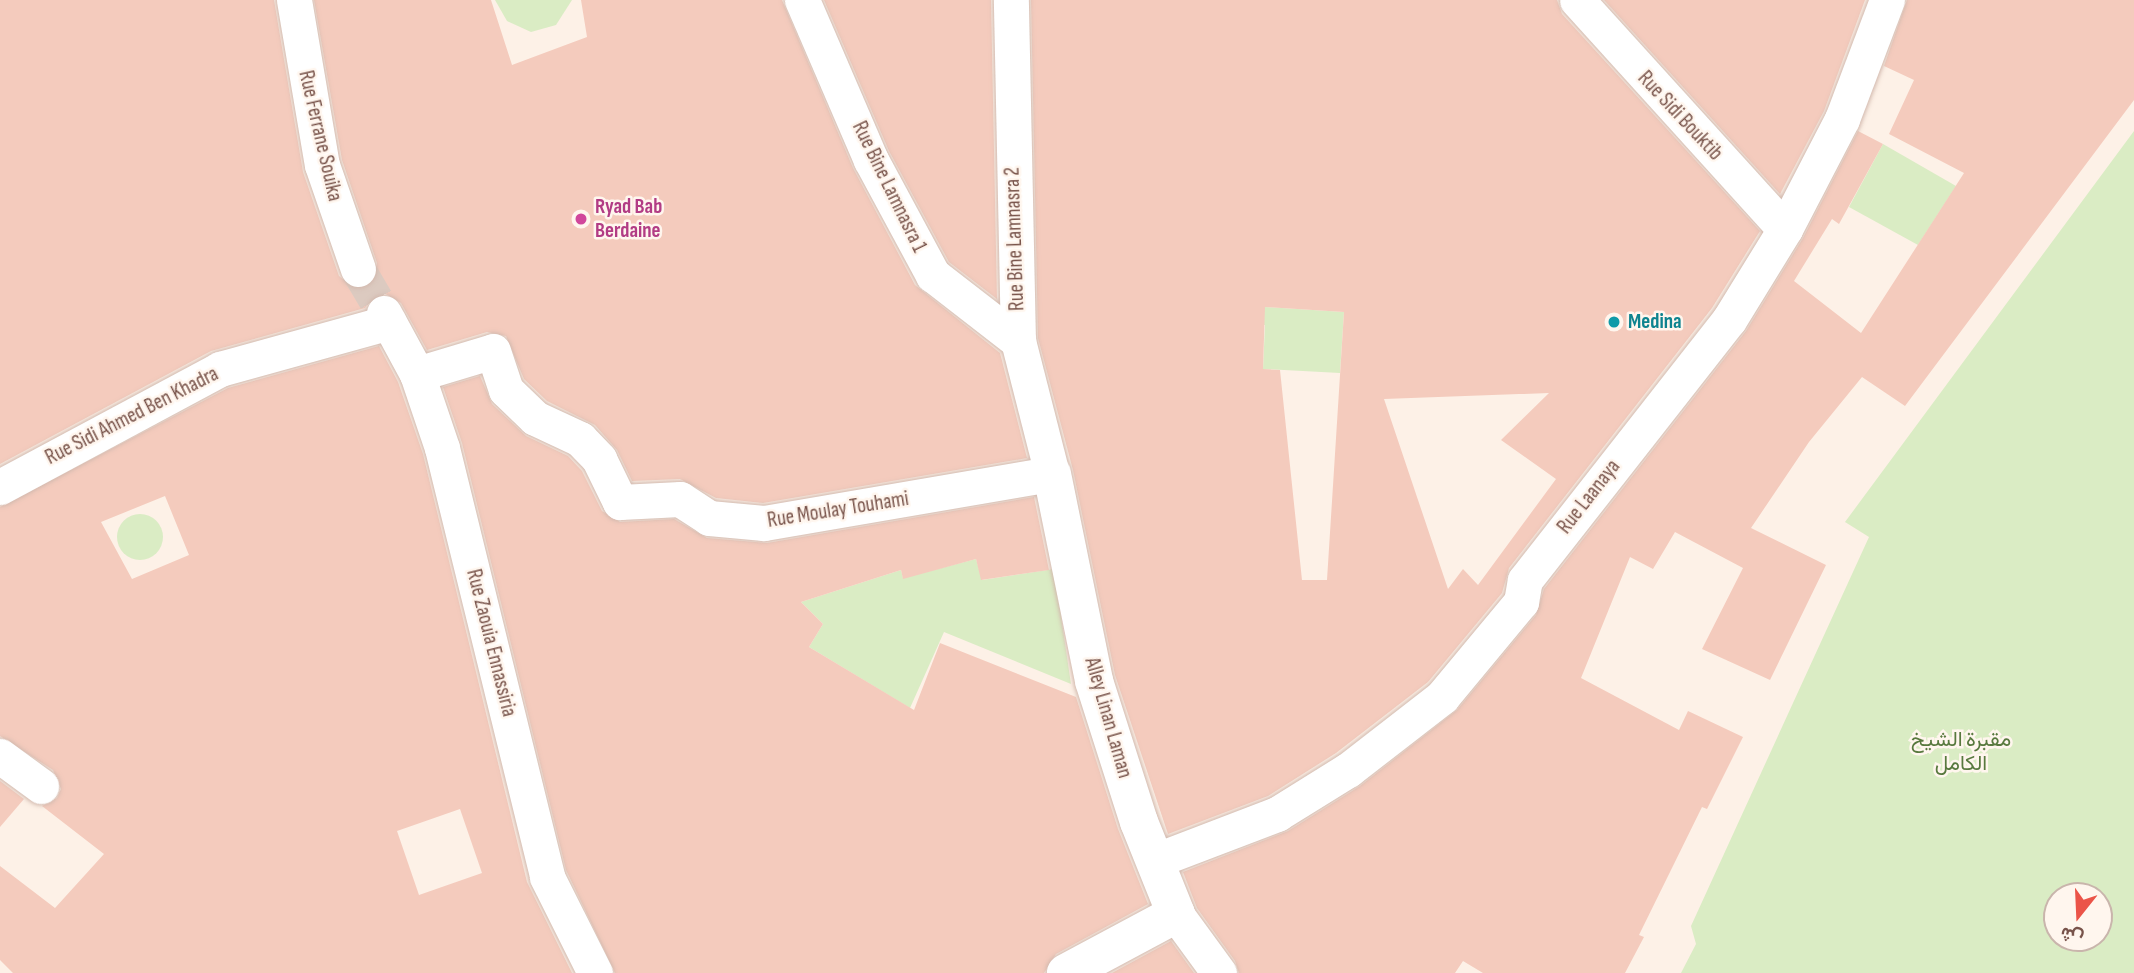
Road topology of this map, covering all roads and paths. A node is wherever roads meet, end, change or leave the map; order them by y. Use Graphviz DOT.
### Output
graph roads {
  1 [pos="294,0"];
  2 [pos="802,0"];
  3 [pos="1011,0"];
  4 [pos="1577,0"];
  5 [pos="1887,0"];
  6 [pos="1786,229"];
  7 [pos="358,269"];
  8 [pos="386,317"];
  9 [pos="1018,341"];
  10 [pos="417,374"];
  11 [pos="1052,474"];
  12 [pos="0,487"];
  13 [pos="0,756"];
  14 [pos="41,786"];
  15 [pos="1154,860"];
  16 [pos="1176,914"];
  17 [pos="596,973"];
  18 [pos="1066,973"];
  19 [pos="1219,973"];
  1 -- 7 [label="street, Rue Ferrane Souika"];
  2 -- 9 [label="street, Rue Bine Lamnasra 1"];
  3 -- 9 [label="street, Rue Bine Lamnasra 2"];
  4 -- 6 [label="street, Rue Sidi Bouktib"];
  5 -- 6 [label="street, Rue Laanaya"];
  6 -- 15 [label="street, Rue Laanaya"];
  8 -- 10 [label="street, Rue Zaouia Ennassiria"];
  8 -- 12 [label="street, Rue Sidi Ahmed Ben Khadra"];
  9 -- 11 [label="street, Rue Bine Lamnasra 2"];
  10 -- 11 [label="street, Rue Moulay Touhami"];
  10 -- 17 [label="street, Rue Zaouia Ennassiria"];
  11 -- 15 [label="street, Alley Linan Laman"];
  13 -- 14 [label="street"];
  15 -- 16 [label="street, Alley Linan Laman"];
  16 -- 18 [label="street"];
  16 -- 19 [label="street"];
}
